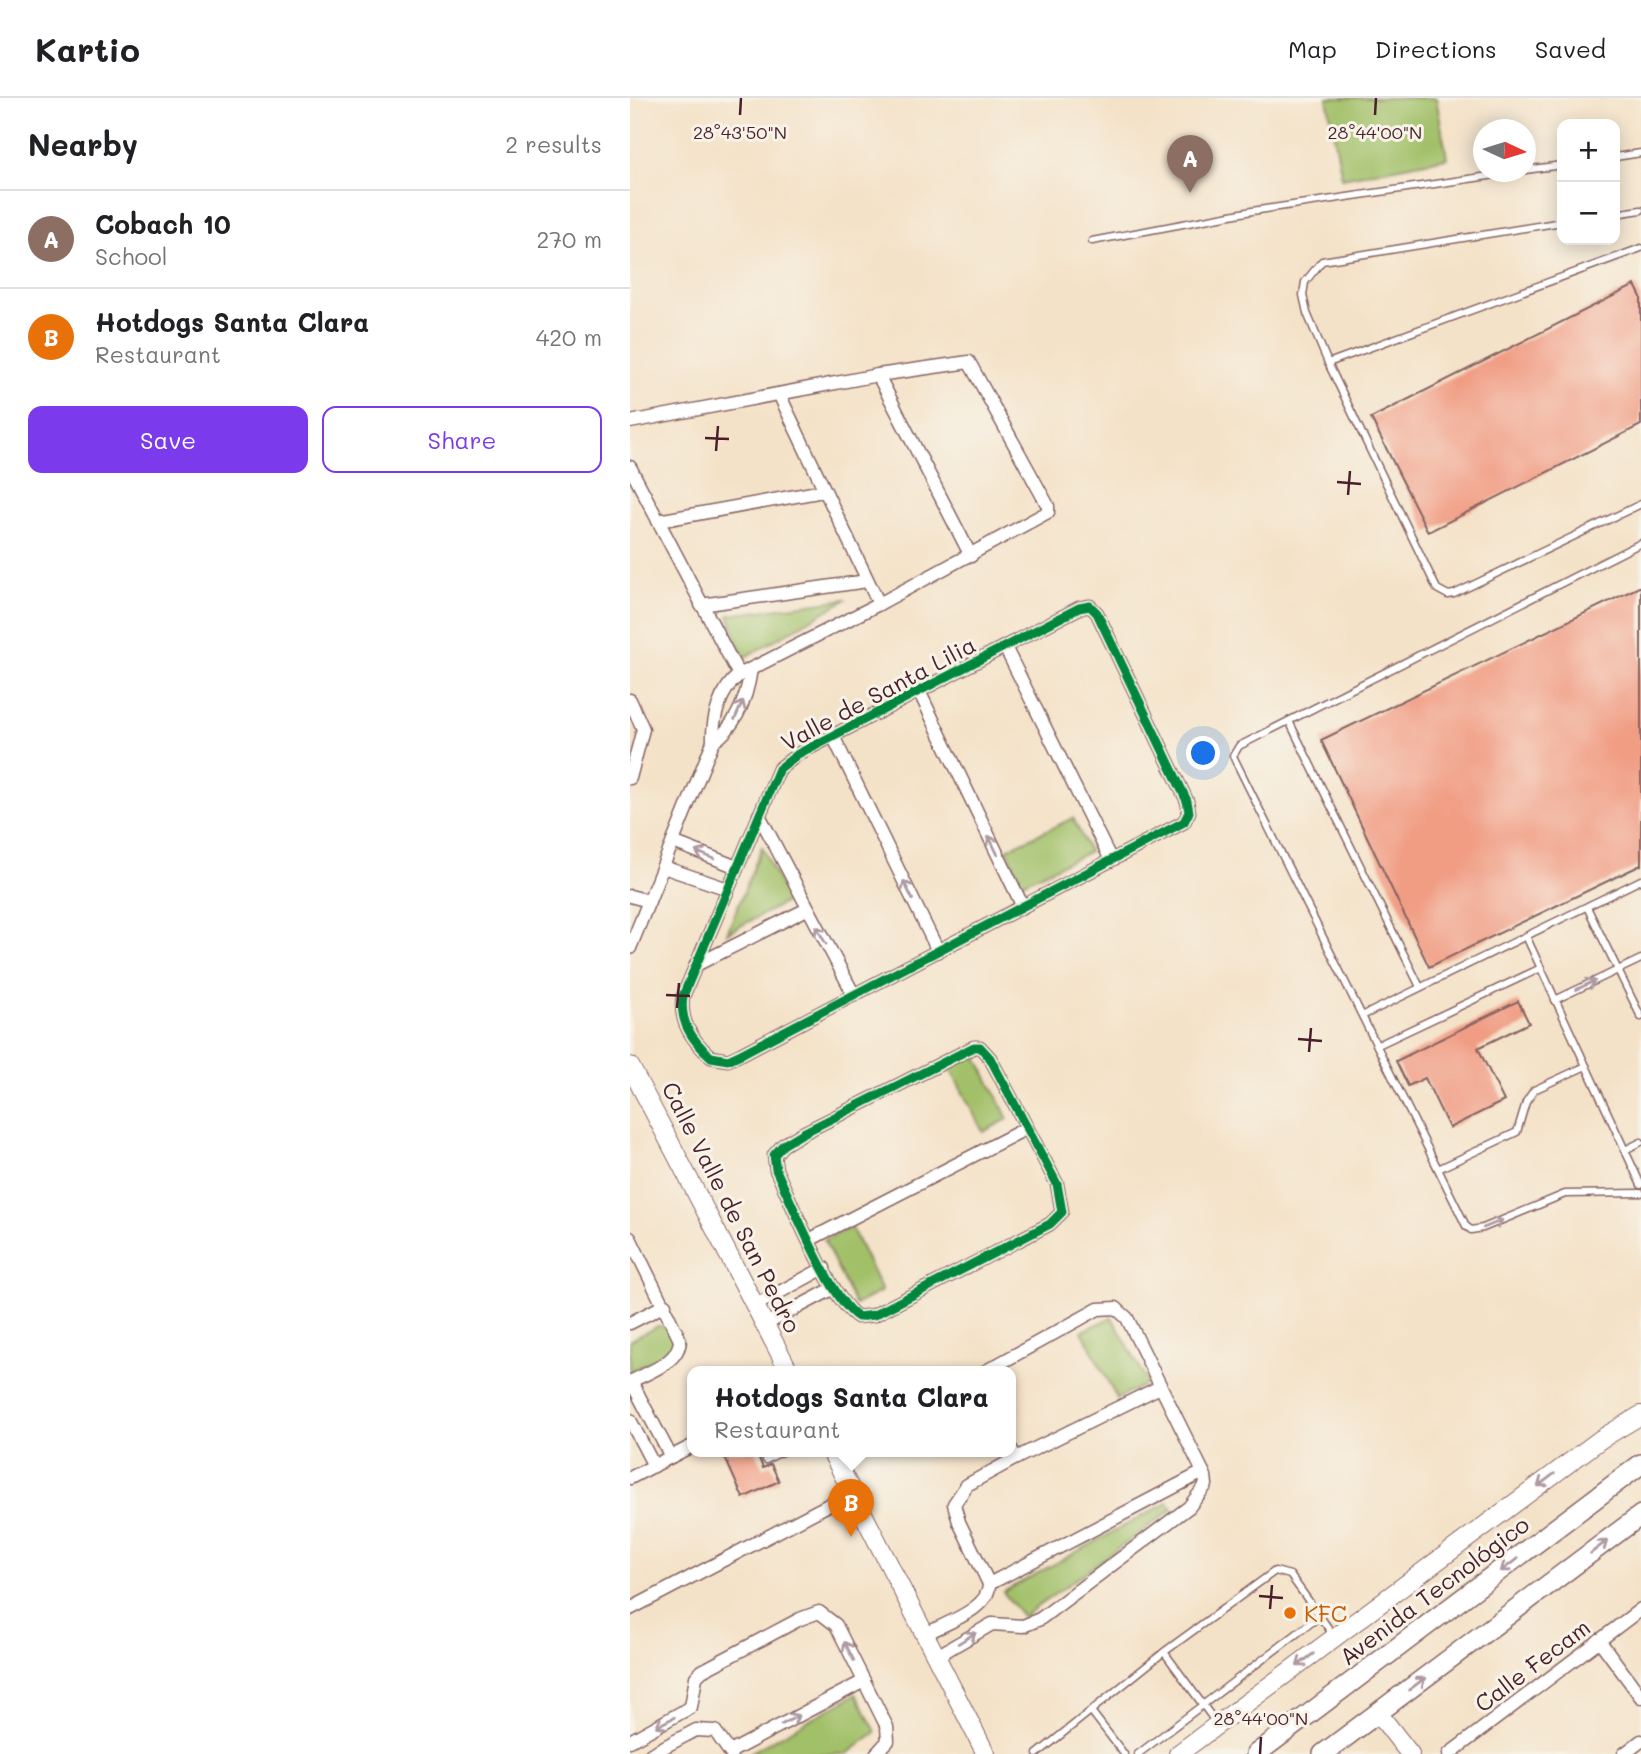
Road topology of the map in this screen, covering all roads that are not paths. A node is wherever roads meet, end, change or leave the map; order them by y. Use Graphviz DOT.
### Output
graph roads {
  1 [pos="1641,153"];
  2 [pos="1620,156"];
  3 [pos="1557,166"];
  4 [pos="1536,169"];
  5 [pos="1473,178"];
  6 [pos="1641,210"];
  7 [pos="1620,213"];
  8 [pos="1557,223"];
  9 [pos="1092,241"];
  10 [pos="1641,248"];
  11 [pos="1328,363"];
  12 [pos="878,374"];
  13 [pos="779,394"];
  14 [pos="630,422"];
  15 [pos="630,467"];
  16 [pos="823,491"];
  17 [pos="1641,504"];
  18 [pos="658,521"];
  19 [pos="1641,542"];
  20 [pos="971,556"];
  21 [pos="867,581"];
  22 [pos="879,604"];
  23 [pos="701,605"];
  24 [pos="1005,647"];
  25 [pos="751,668"];
  26 [pos="739,675"];
  27 [pos="919,691"];
  28 [pos="630,699"];
  29 [pos="1289,721"];
  30 [pos="643,729"];
  31 [pos="630,736"];
  32 [pos="833,736"];
  33 [pos="713,742"];
  34 [pos="630,778"];
  35 [pos="759,815"];
  36 [pos="673,842"];
  37 [pos="1111,860"];
  38 [pos="663,867"];
  39 [pos="737,867"];
  40 [pos="1641,880"];
  41 [pos="728,889"];
  42 [pos="630,896"];
  43 [pos="649,901"];
  44 [pos="1023,906"];
  45 [pos="1587,907"];
  46 [pos="807,909"];
  47 [pos="634,925"];
  48 [pos="1526,936"];
  49 [pos="630,948"];
  50 [pos="938,951"];
  51 [pos="1641,959"];
  52 [pos="696,965"];
  53 [pos="1541,968"];
  54 [pos="1617,971"];
  55 [pos="1420,987"];
  56 [pos="854,995"];
  57 [pos="1555,1000"];
  58 [pos="1364,1015"];
  59 [pos="1641,1017"];
  60 [pos="1378,1045"];
  61 [pos="630,1066"];
  62 [pos="1586,1066"];
  63 [pos="1027,1128"];
  64 [pos="1641,1142"];
  65 [pos="1625,1150"];
  66 [pos="1438,1169"];
  67 [pos="1641,1185"];
  68 [pos="1641,1193"];
  69 [pos="630,1238"];
  70 [pos="811,1240"];
  71 [pos="824,1268"];
  72 [pos="834,1288"];
  73 [pos="665,1305"];
  74 [pos="756,1305"];
  75 [pos="630,1323"];
  76 [pos="766,1324"];
  77 [pos="787,1366"];
  78 [pos="995,1366"];
  79 [pos="630,1382"];
  80 [pos="1160,1387"];
  81 [pos="1641,1399"];
  82 [pos="1641,1415"];
  83 [pos="630,1420"];
  84 [pos="1601,1439"];
  85 [pos="687,1449"];
  86 [pos="1016,1452"];
  87 [pos="671,1457"];
  88 [pos="772,1457"];
  89 [pos="834,1457"];
  90 [pos="1007,1457"];
  91 [pos="766,1460"];
  92 [pos="1641,1464"];
  93 [pos="654,1466"];
  94 [pos="1203,1472"];
  95 [pos="630,1478"];
  96 [pos="853,1492"];
  97 [pos="1641,1515"];
  98 [pos="989,1584"];
  99 [pos="630,1609"];
  100 [pos="1641,1609"];
  101 [pos="1320,1616"];
  102 [pos="926,1634"];
  103 [pos="1335,1637"];
  104 [pos="1599,1640"];
  105 [pos="1164,1652"];
  106 [pos="937,1656"];
  107 [pos="864,1681"];
  108 [pos="1641,1697"];
  109 [pos="1203,1704"];
  110 [pos="1091,1711"];
  111 [pos="1378,1713"];
  112 [pos="1218,1724"];
  113 [pos="630,1741"];
  114 [pos="1641,1741"];
  115 [pos="731,1753"];
  116 [pos="651,1754"];
  117 [pos="876,1754"];
  118 [pos="986,1754"];
  119 [pos="1037,1754"];
  120 [pos="1124,1754"];
  121 [pos="1138,1754"];
  122 [pos="1178,1754"];
  123 [pos="1256,1754"];
  124 [pos="1323,1754"];
  125 [pos="1410,1754"];
  126 [pos="1449,1754"];
  127 [pos="1623,1754"];
  1 -- 2 [label="lane"];
  3 -- 4 [label="lane"];
  5 -- 9 [label="lane"];
  6 -- 7 [label="lane"];
  8 -- 11 [label="lane"];
  10 -- 11 [label="lane"];
  11 -- 17 [label="lane"];
  12 -- 13 [label="street"];
  12 -- 20 [label="street"];
  12 -- 20 [label="street"];
  13 -- 14 [label="street"];
  13 -- 16 [label="street"];
  15 -- 18 [label="street"];
  16 -- 18 [label="street"];
  16 -- 21 [label="street"];
  18 -- 23 [label="street"];
  19 -- 29 [label="lane"];
  20 -- 22 [label="street"];
  21 -- 22 [label="street"];
  21 -- 23 [label="street"];
  22 -- 25 [label="street"];
  23 -- 26 [label="street"];
  24 -- 27 [label="street, Valle de Santa Lilia"];
  24 -- 37 [label="street"];
  24 -- 37 [label="street, Valle de Santa Lilia"];
  25 -- 26 [label="street"];
  33 -- 25 [label="street, one-way"];
  26 -- 33 [label="street"];
  27 -- 32 [label="street, Valle de Santa Lilia"];
  44 -- 27 [label="street, one-way"];
  28 -- 30 [label="street"];
  29 -- 55 [label="lane"];
  29 -- 58 [label="lane"];
  30 -- 31 [label="street"];
  30 -- 34 [label="street"];
  32 -- 35 [label="street, Valle de Santa Lilia"];
  50 -- 32 [label="street, one-way"];
  33 -- 36 [label="street"];
  35 -- 39 [label="street, Valle de Santa Lilia"];
  35 -- 46 [label="street"];
  36 -- 38 [label="street"];
  39 -- 36 [label="street, one-way"];
  37 -- 44 [label="street, Valle de Santa Lilia"];
  38 -- 41 [label="street"];
  38 -- 43 [label="street"];
  39 -- 41 [label="street, Valle de Santa Lilia"];
  40 -- 45 [label="lane"];
  41 -- 52 [label="street, Valle de Santa Lilia"];
  42 -- 43 [label="street"];
  43 -- 47 [label="street"];
  44 -- 50 [label="street, Valle de Santa Lilia"];
  45 -- 48 [label="lane"];
  45 -- 54 [label="lane"];
  46 -- 52 [label="street"];
  56 -- 46 [label="street, one-way"];
  47 -- 49 [label="street"];
  48 -- 53 [label="lane"];
  48 -- 55 [label="lane"];
  50 -- 56 [label="street, Valle de Santa Lilia"];
  51 -- 54 [label="lane"];
  52 -- 56 [label="street, Valle de Santa Lilia"];
  53 -- 57 [label="lane"];
  53 -- 60 [label="lane"];
  57 -- 54 [label="lane, one-way"];
  54 -- 59 [label="lane"];
  55 -- 58 [label="lane"];
  57 -- 62 [label="lane"];
  58 -- 60 [label="lane"];
  60 -- 66 [label="lane"];
  61 -- 74 [label="street, Calle Valle de San Pedro"];
  62 -- 65 [label="lane"];
  62 -- 66 [label="lane"];
  63 -- 70 [label="street"];
  63 -- 70 [label="street"];
  63 -- 72 [label="street"];
  64 -- 65 [label="lane"];
  65 -- 67 [label="lane"];
  66 -- 68 [label="lane, one-way"];
  69 -- 73 [label="street"];
  70 -- 71 [label="street"];
  71 -- 72 [label="street"];
  71 -- 74 [label="street"];
  72 -- 76 [label="street"];
  73 -- 75 [label="street"];
  73 -- 79 [label="street"];
  74 -- 76 [label="street, Calle Valle de San Pedro"];
  76 -- 77 [label="street, Calle Valle de San Pedro"];
  78 -- 80 [label="street"];
  79 -- 87 [label="street"];
  80 -- 86 [label="street"];
  80 -- 94 [label="street"];
  81 -- 84 [label="street"];
  82 -- 84 [label="street"];
  83 -- 93 [label="street"];
  84 -- 103 [label="street, one-way"];
  85 -- 87 [label="street"];
  87 -- 93 [label="street"];
  88 -- 91 [label="lane"];
  89 -- 96 [label="street"];
  90 -- 98 [label="street"];
  92 -- 123 [label="main road, Avenida Tecnológico, one-way"];
  93 -- 95 [label="street"];
  94 -- 98 [label="street"];
  106 -- 94 [label="street, one-way"];
  96 -- 99 [label="street"];
  96 -- 102 [label="street"];
  111 -- 97 [label="main road, one-way"];
  98 -- 102 [label="street"];
  100 -- 104 [label="street, Calle Fecam"];
  101 -- 103 [label="lane"];
  101 -- 105 [label="lane"];
  101 -- 109 [label="lane"];
  102 -- 106 [label="street"];
  103 -- 112 [label="street, one-way"];
  104 -- 108 [label="street"];
  104 -- 126 [label="street, Calle Fecam"];
  105 -- 109 [label="lane"];
  105 -- 110 [label="lane"];
  106 -- 118 [label="street"];
  107 -- 113 [label="street, one-way"];
  115 -- 107 [label="street, one-way"];
  107 -- 117 [label="street"];
  109 -- 112 [label="lane"];
  109 -- 121 [label="lane"];
  110 -- 119 [label="lane"];
  110 -- 120 [label="lane"];
  111 -- 124 [label="main road"];
  111 -- 125 [label="street"];
  112 -- 122 [label="street"];
  114 -- 127 [label="street"];
  115 -- 116 [label="street"];
}
